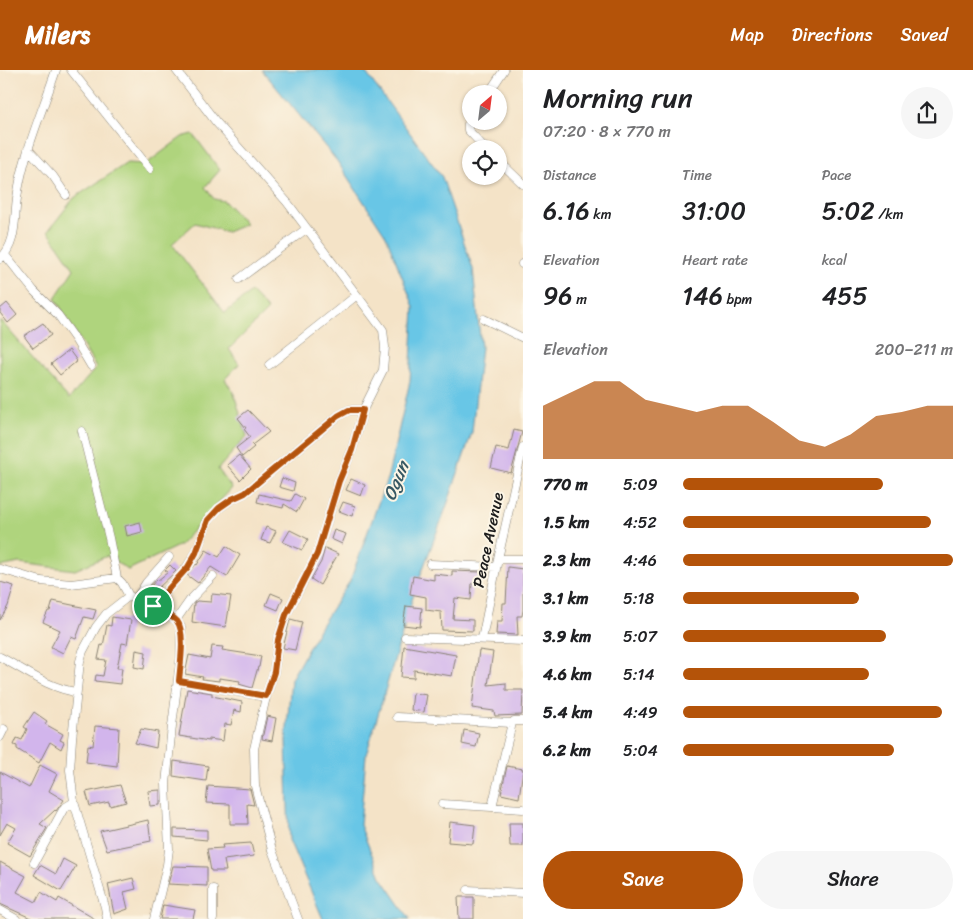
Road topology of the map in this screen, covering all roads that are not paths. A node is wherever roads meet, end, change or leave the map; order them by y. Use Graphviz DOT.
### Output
graph roads {
  1 [pos="56,70"];
  2 [pos="71,70"];
  3 [pos="176,70"];
  4 [pos="504,70"];
  5 [pos="494,85"];
  6 [pos="468,130"];
  7 [pos="477,140"];
  8 [pos="28,149"];
  9 [pos="150,169"];
  10 [pos="507,169"];
  11 [pos="523,184"];
  12 [pos="66,195"];
  13 [pos="306,229"];
  14 [pos="2,257"];
  15 [pos="239,279"];
  16 [pos="357,295"];
  17 [pos="484,319"];
  18 [pos="523,338"];
  19 [pos="270,365"];
  20 [pos="91,366"];
  21 [pos="363,410"];
  22 [pos="82,431"];
  23 [pos="523,447"];
  24 [pos="520,468"];
  25 [pos="169,557"];
  26 [pos="523,559"];
  27 [pos="497,563"];
  28 [pos="430,564"];
  29 [pos="0,569"];
  30 [pos="213,576"];
  31 [pos="117,578"];
  32 [pos="133,597"];
  33 [pos="153,606"];
  34 [pos="176,620"];
  35 [pos="405,636"];
  36 [pos="482,639"];
  37 [pos="523,641"];
  38 [pos="0,657"];
  39 [pos="179,681"];
  40 [pos="76,692"];
  41 [pos="266,696"];
  42 [pos="397,717"];
  43 [pos="523,721"];
  44 [pos="512,722"];
  45 [pos="4,729"];
  46 [pos="0,737"];
  47 [pos="74,802"];
  48 [pos="442,804"];
  49 [pos="492,807"];
  50 [pos="523,809"];
  51 [pos="34,863"];
  52 [pos="213,889"];
  53 [pos="468,890"];
  54 [pos="523,893"];
  55 [pos="0,910"];
  56 [pos="12,918"];
  57 [pos="107,919"];
  58 [pos="154,919"];
  59 [pos="213,919"];
  60 [pos="298,919"];
  1 -- 8 [label="street"];
  2 -- 9 [label="street"];
  3 -- 13 [label="street"];
  4 -- 5 [label="street"];
  6 -- 7 [label="street"];
  8 -- 12 [label="street"];
  8 -- 14 [label="street"];
  10 -- 11 [label="street"];
  13 -- 15 [label="street"];
  13 -- 16 [label="street"];
  14 -- 20 [label="street"];
  16 -- 19 [label="street"];
  16 -- 21 [label="street"];
  17 -- 18 [label="street"];
  21 -- 33 [label="street"];
  21 -- 41 [label="street"];
  22 -- 31 [label="street"];
  23 -- 24 [label="street, Peace Avenue"];
  24 -- 27 [label="street, Peace Avenue"];
  25 -- 32 [label="street"];
  26 -- 27 [label="street"];
  27 -- 28 [label="street"];
  27 -- 36 [label="street, Peace Avenue"];
  29 -- 31 [label="street"];
  30 -- 34 [label="street"];
  31 -- 32 [label="street"];
  32 -- 33 [label="street"];
  32 -- 40 [label="street"];
  33 -- 34 [label="street"];
  34 -- 39 [label="street"];
  35 -- 36 [label="street"];
  36 -- 37 [label="street"];
  38 -- 40 [label="street"];
  39 -- 41 [label="street"];
  39 -- 58 [label="street"];
  40 -- 47 [label="street"];
  41 -- 60 [label="street"];
  42 -- 44 [label="street"];
  43 -- 44 [label="street"];
  44 -- 49 [label="street"];
  45 -- 46 [label="street"];
  47 -- 51 [label="street"];
  47 -- 57 [label="street"];
  48 -- 49 [label="street"];
  49 -- 50 [label="street"];
  52 -- 59 [label="street"];
  53 -- 54 [label="street"];
  55 -- 56 [label="street"];
}
